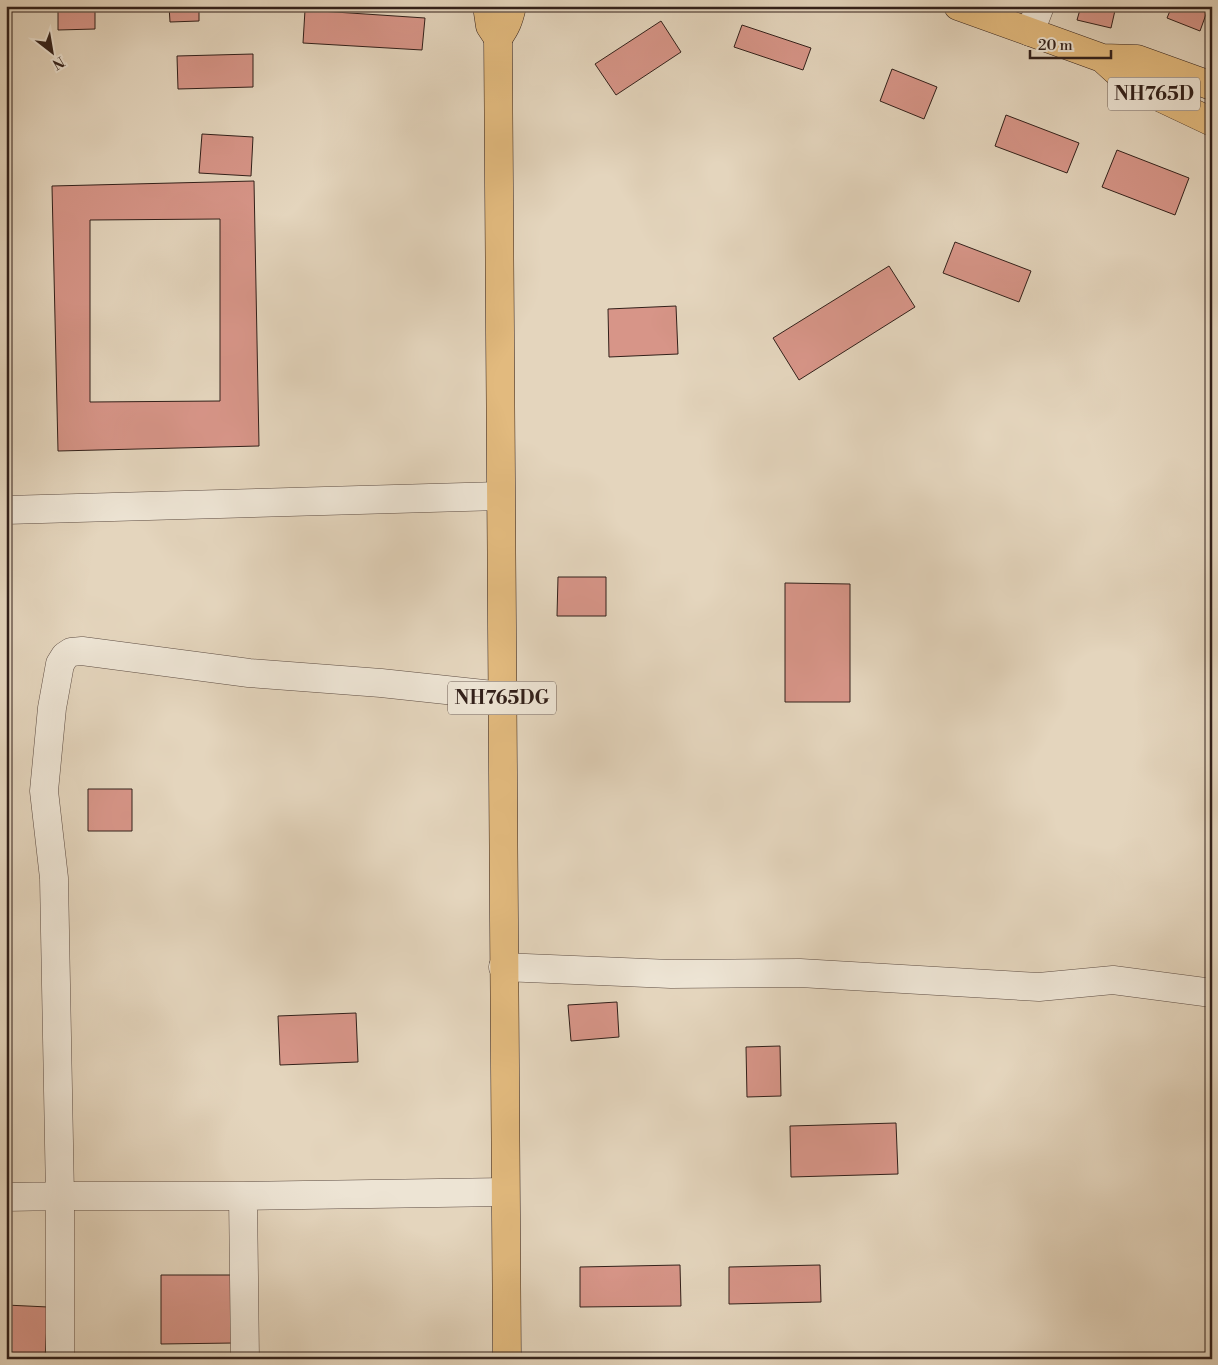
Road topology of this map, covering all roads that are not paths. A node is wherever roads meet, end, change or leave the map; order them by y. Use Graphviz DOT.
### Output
graph roads {
  1 [pos="487,6"];
  2 [pos="512,6"];
  3 [pos="958,6"];
  4 [pos="1040,6"];
  5 [pos="1030,32"];
  6 [pos="498,38"];
  7 [pos="1102,58"];
  8 [pos="1212,86"];
  9 [pos="1212,122"];
  10 [pos="500,496"];
  11 [pos="6,510"];
  12 [pos="502,696"];
  13 [pos="503,967"];
  14 [pos="1212,993"];
  15 [pos="505,1192"];
  16 [pos="60,1196"];
  17 [pos="243,1196"];
  18 [pos="6,1197"];
  19 [pos="60,1359"];
  20 [pos="245,1359"];
  21 [pos="507,1359"];
  1 -- 6 [label="main road"];
  2 -- 6 [label="main road"];
  3 -- 5 [label="main road, NH765D"];
  4 -- 5 [label="street"];
  5 -- 7 [label="main road, NH765D"];
  6 -- 10 [label="main road, NH765DG"];
  7 -- 8 [label="main road, NH765D"];
  7 -- 9 [label="main road, NH765D"];
  10 -- 11 [label="street"];
  10 -- 12 [label="main road, NH765DG"];
  12 -- 13 [label="main road, NH765DG"];
  12 -- 16 [label="street"];
  13 -- 14 [label="street"];
  13 -- 15 [label="main road, NH765DG"];
  15 -- 17 [label="street"];
  15 -- 21 [label="main road, NH765DG"];
  16 -- 17 [label="street"];
  16 -- 18 [label="street"];
  16 -- 19 [label="street"];
  17 -- 20 [label="street"];
}
